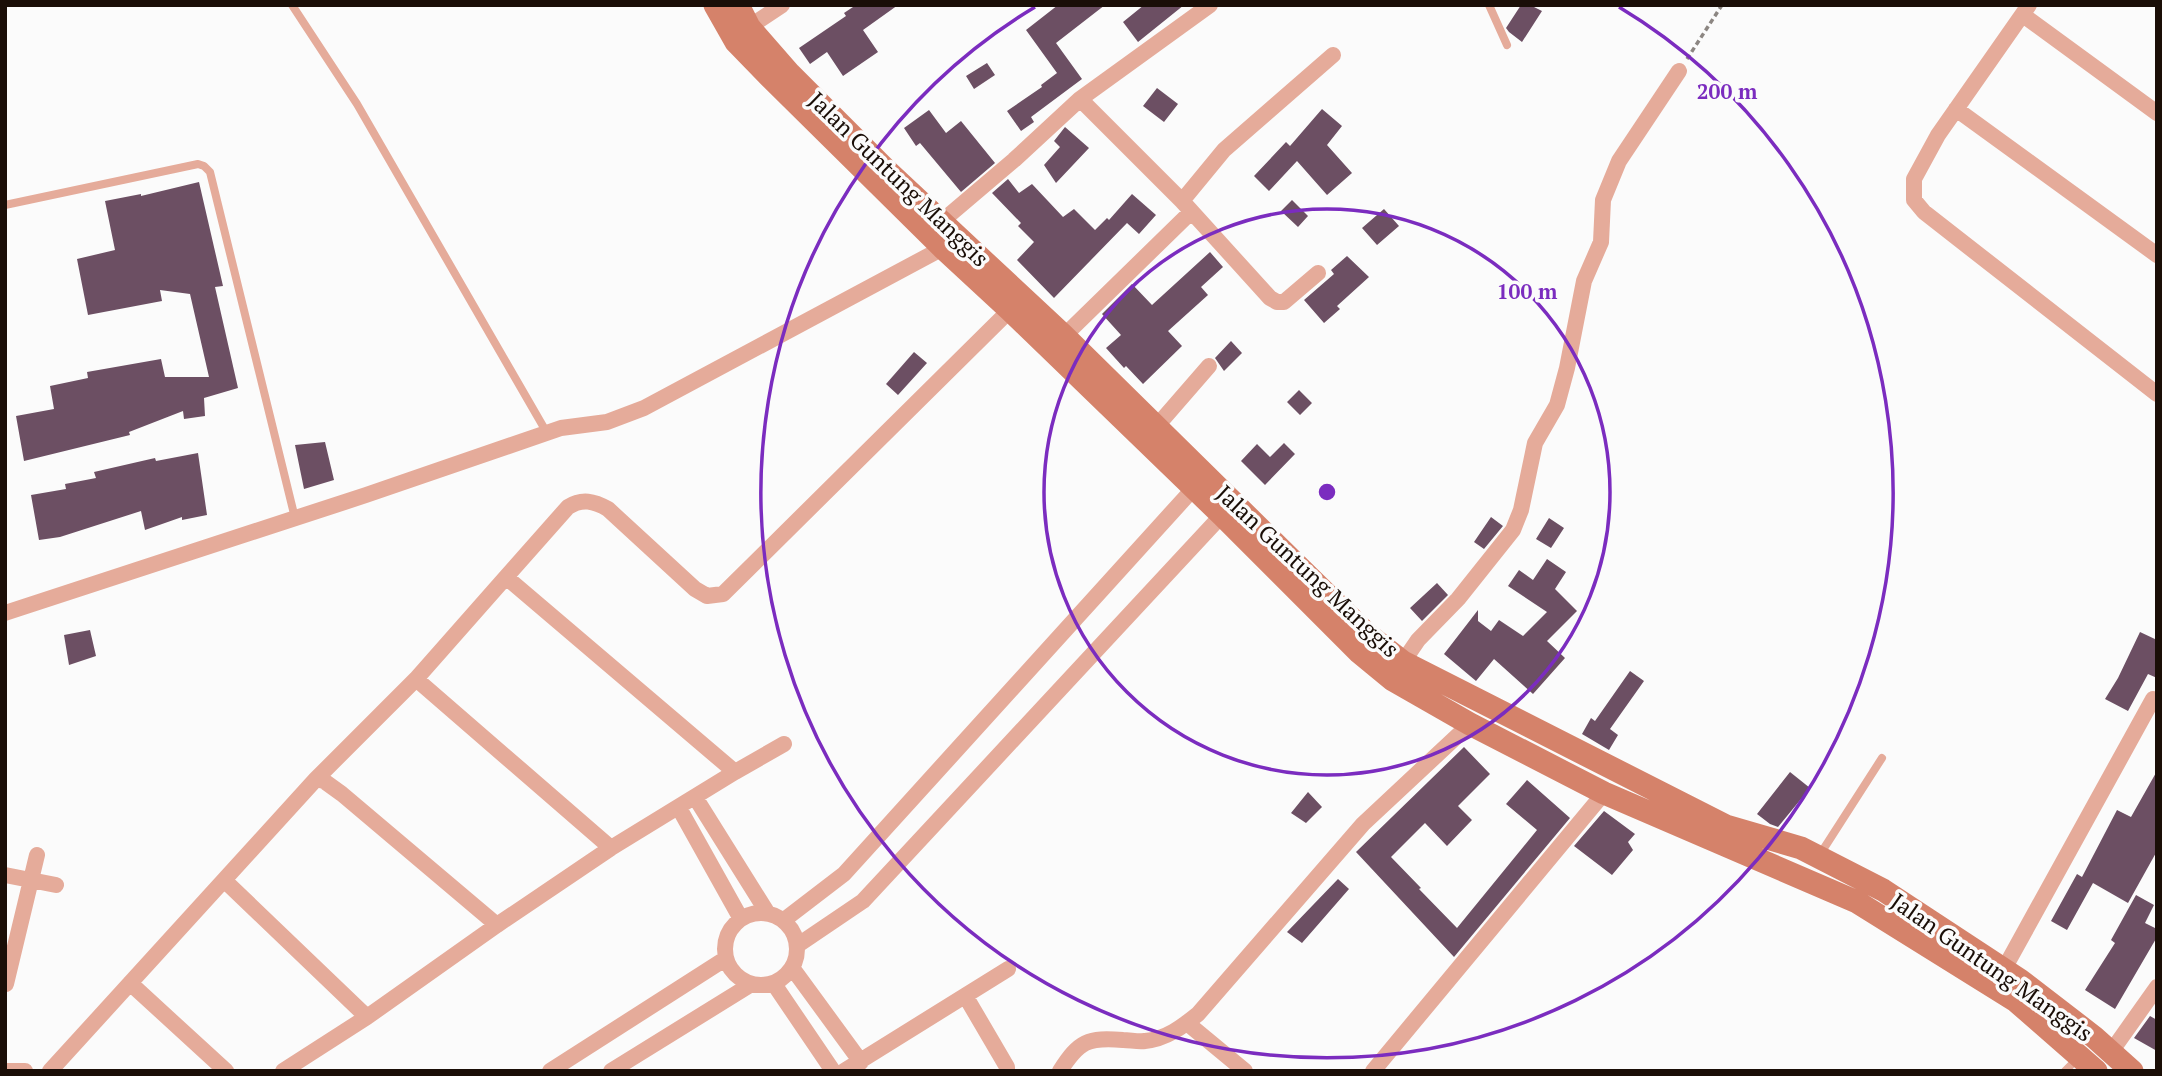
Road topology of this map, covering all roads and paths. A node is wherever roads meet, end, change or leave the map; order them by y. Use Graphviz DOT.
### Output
graph roads {
  1 [pos="292,5"];
  2 [pos="715,5"];
  3 [pos="738,5"];
  4 [pos="782,5"];
  5 [pos="1210,5"];
  6 [pos="1489,5"];
  7 [pos="1722,5"];
  8 [pos="2026,10"];
  9 [pos="749,27"];
  10 [pos="1507,45"];
  11 [pos="1333,55"];
  12 [pos="1679,71"];
  13 [pos="1080,99"];
  14 [pos="1956,109"];
  15 [pos="2157,113"];
  16 [pos="5,205"];
  17 [pos="1186,207"];
  18 [pos="941,222"];
  19 [pos="943,248"];
  20 [pos="2157,255"];
  21 [pos="1318,273"];
  22 [pos="1010,310"];
  23 [pos="1064,337"];
  24 [pos="1209,366"];
  25 [pos="2157,394"];
  26 [pos="1156,427"];
  27 [pos="547,433"];
  28 [pos="1194,488"];
  29 [pos="1222,515"];
  30 [pos="295,518"];
  31 [pos="506,577"];
  32 [pos="5,613"];
  33 [pos="1403,662"];
  34 [pos="416,679"];
  35 [pos="2153,699"];
  36 [pos="1470,724"];
  37 [pos="785,744"];
  38 [pos="1882,758"];
  39 [pos="735,772"];
  40 [pos="316,779"];
  41 [pos="1604,793"];
  42 [pos="695,797"];
  43 [pos="678,808"];
  44 [pos="611,848"];
  45 [pos="37,855"];
  46 [pos="1819,856"];
  47 [pos="5,874"];
  48 [pos="32,880"];
  49 [pos="224,880"];
  50 [pos="56,885"];
  51 [pos="767,912"];
  52 [pos="741,919"];
  53 [pos="784,920"];
  54 [pos="497,925"];
  55 [pos="798,945"];
  56 [pos="725,959"];
  57 [pos="793,969"];
  58 [pos="1008,969"];
  59 [pos="2004,969"];
  60 [pos="130,983"];
  61 [pos="5,984"];
  62 [pos="774,984"];
  63 [pos="750,985"];
  64 [pos="2157,987"];
  65 [pos="966,997"];
  66 [pos="367,1017"];
  67 [pos="1187,1023"];
  68 [pos="2102,1045"];
  69 [pos="861,1062"];
  70 [pos="2080,1066"];
  71 [pos="7,1071"];
  72 [pos="25,1071"];
  73 [pos="50,1071"];
  74 [pos="226,1071"];
  75 [pos="283,1071"];
  76 [pos="550,1071"];
  77 [pos="611,1071"];
  78 [pos="833,1071"];
  79 [pos="844,1071"];
  80 [pos="1007,1071"];
  81 [pos="1060,1071"];
  82 [pos="1245,1071"];
  83 [pos="1373,1071"];
  84 [pos="2132,1071"];
  1 -- 27 [label="lane"];
  2 -- 19 [label="street, Jalan Guntung Manggis"];
  3 -- 9 [label="street, Jalan Guntung Manggis"];
  4 -- 9 [label="street"];
  5 -- 13 [label="street"];
  6 -- 10 [label="lane"];
  7 -- 12 [label="path"];
  8 -- 14 [label="street"];
  8 -- 15 [label="street"];
  9 -- 18 [label="street, Jalan Guntung Manggis"];
  11 -- 17 [label="street"];
  12 -- 33 [label="street"];
  13 -- 17 [label="street"];
  13 -- 18 [label="street"];
  14 -- 20 [label="street"];
  14 -- 25 [label="street"];
  16 -- 30 [label="lane"];
  17 -- 21 [label="street"];
  17 -- 23 [label="street"];
  18 -- 23 [label="street, Jalan Guntung Manggis"];
  19 -- 22 [label="street, Jalan Guntung Manggis"];
  19 -- 27 [label="street"];
  22 -- 28 [label="street, Jalan Guntung Manggis"];
  22 -- 31 [label="street"];
  23 -- 26 [label="street, Jalan Guntung Manggis"];
  24 -- 26 [label="street"];
  26 -- 33 [label="street, Jalan Guntung Manggis"];
  27 -- 30 [label="street"];
  28 -- 29 [label="street, Jalan Guntung Manggis"];
  28 -- 53 [label="street"];
  29 -- 36 [label="street, Jalan Guntung Manggis"];
  29 -- 55 [label="street"];
  30 -- 32 [label="street"];
  31 -- 34 [label="street"];
  31 -- 39 [label="street"];
  33 -- 46 [label="street, Jalan Guntung Manggis"];
  34 -- 40 [label="street"];
  34 -- 44 [label="street"];
  35 -- 59 [label="street"];
  36 -- 41 [label="street, Jalan Guntung Manggis"];
  36 -- 67 [label="street"];
  37 -- 39 [label="street"];
  38 -- 46 [label="lane"];
  39 -- 42 [label="street"];
  40 -- 49 [label="street"];
  40 -- 54 [label="street"];
  41 -- 70 [label="street, Jalan Guntung Manggis"];
  41 -- 83 [label="street"];
  42 -- 43 [label="street"];
  42 -- 51 [label="street"];
  43 -- 44 [label="street"];
  43 -- 52 [label="street"];
  44 -- 54 [label="street"];
  45 -- 48 [label="street"];
  46 -- 59 [label="street, Jalan Guntung Manggis"];
  47 -- 48 [label="street"];
  48 -- 50 [label="street"];
  48 -- 61 [label="street"];
  49 -- 60 [label="street"];
  49 -- 66 [label="street"];
  51 -- 52 [label="street"];
  51 -- 53 [label="street"];
  52 -- 56 [label="street"];
  53 -- 55 [label="street"];
  54 -- 66 [label="street"];
  55 -- 57 [label="street"];
  56 -- 63 [label="street"];
  56 -- 76 [label="street"];
  57 -- 62 [label="street"];
  57 -- 69 [label="street"];
  58 -- 65 [label="street"];
  59 -- 68 [label="street, Jalan Guntung Manggis"];
  60 -- 73 [label="street"];
  60 -- 74 [label="street"];
  62 -- 63 [label="street"];
  62 -- 78 [label="street"];
  63 -- 77 [label="street"];
  64 -- 68 [label="street"];
  65 -- 69 [label="street"];
  65 -- 80 [label="street"];
  66 -- 75 [label="street"];
  67 -- 81 [label="street"];
  67 -- 82 [label="street"];
  68 -- 70 [label="lane"];
  68 -- 84 [label="street, Jalan Guntung Manggis"];
  69 -- 79 [label="street"];
  71 -- 72 [label="street"];
}
